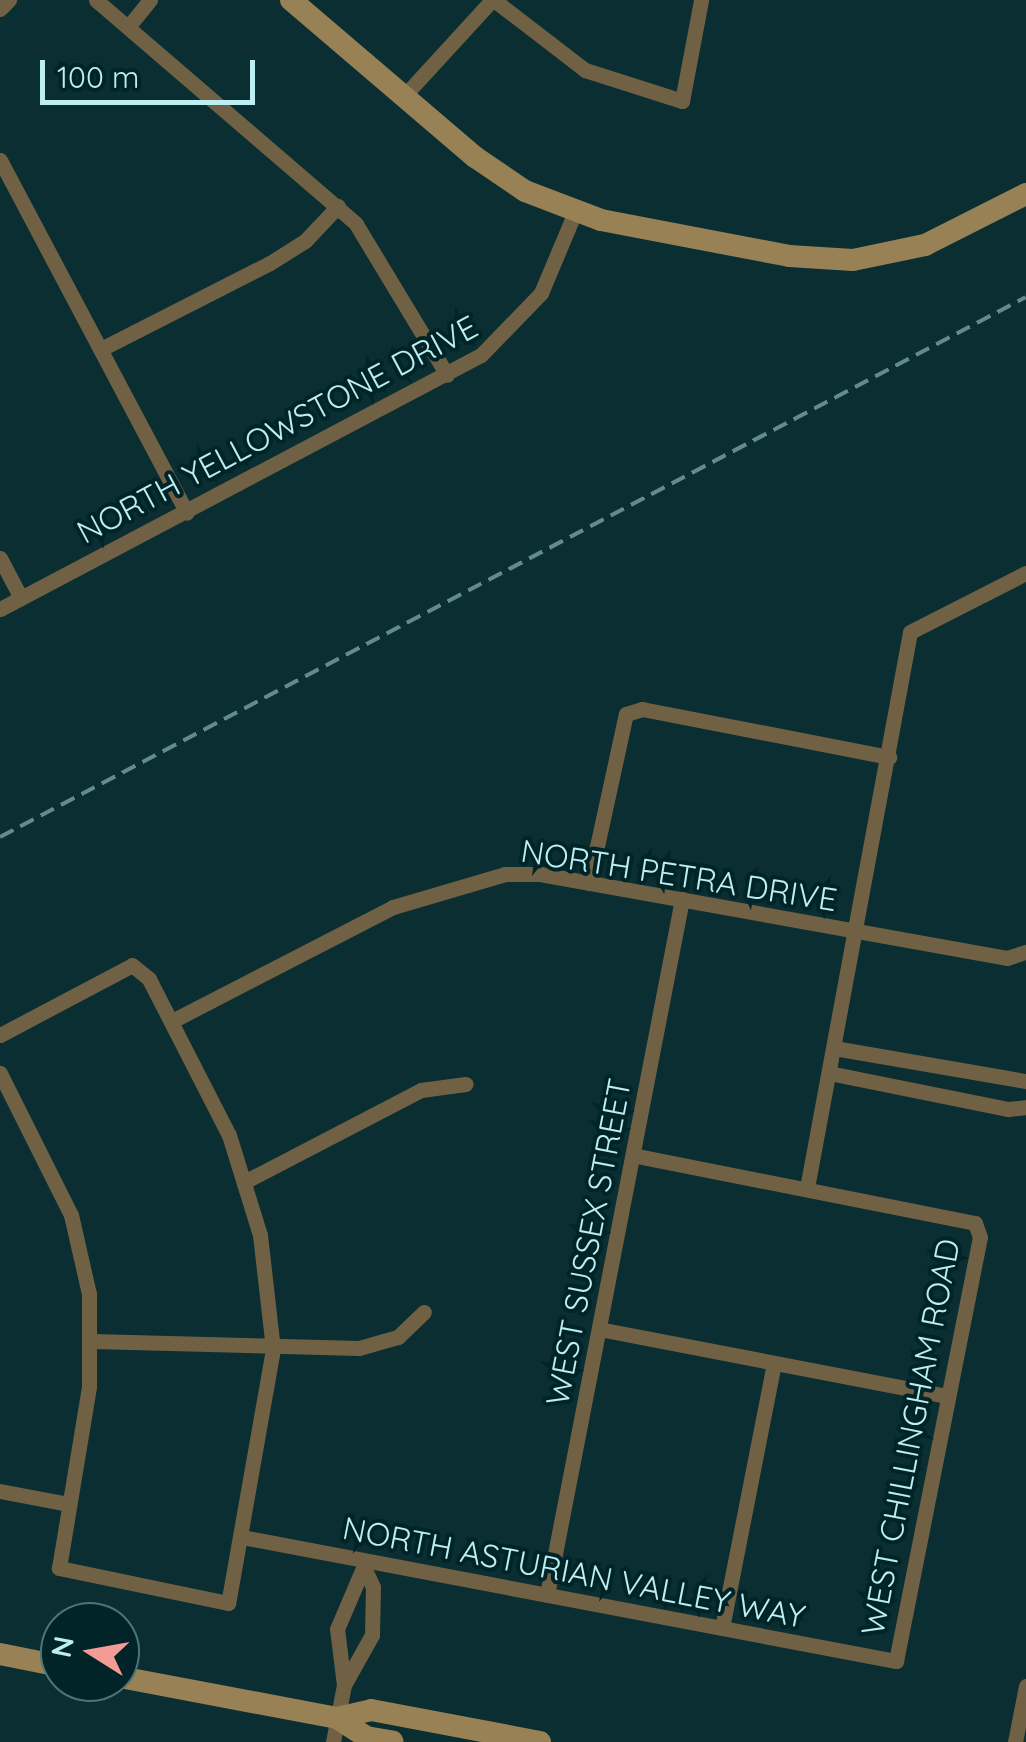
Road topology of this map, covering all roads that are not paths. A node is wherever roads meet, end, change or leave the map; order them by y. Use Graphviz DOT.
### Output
graph roads {
  1 [pos="9,0"];
  2 [pos="96,0"];
  3 [pos="150,0"];
  4 [pos="291,0"];
  5 [pos="493,0"];
  6 [pos="701,0"];
  7 [pos="0,9"];
  8 [pos="128,27"];
  9 [pos="404,96"];
  10 [pos="0,160"];
  11 [pos="1026,194"];
  12 [pos="338,206"];
  13 [pos="575,212"];
  14 [pos="101,349"];
  15 [pos="447,376"];
  16 [pos="187,513"];
  17 [pos="0,558"];
  18 [pos="1026,573"];
  19 [pos="21,598"];
  20 [pos="0,609"];
  21 [pos="889,757"];
  22 [pos="589,883"];
  23 [pos="682,899"];
  24 [pos="856,930"];
  25 [pos="1026,952"];
  26 [pos="172,1021"];
  27 [pos="0,1035"];
  28 [pos="834,1048"];
  29 [pos="0,1073"];
  30 [pos="829,1073"];
  31 [pos="998,1076"];
  32 [pos="1026,1081"];
  33 [pos="466,1084"];
  34 [pos="17,1106"];
  35 [pos="995,1106"];
  36 [pos="1026,1107"];
  37 [pos="0,1115"];
  38 [pos="632,1155"];
  39 [pos="246,1181"];
  40 [pos="807,1188"];
  41 [pos="424,1312"];
  42 [pos="598,1329"];
  43 [pos="92,1342"];
  44 [pos="273,1349"];
  45 [pos="774,1364"];
  46 [pos="948,1396"];
  47 [pos="0,1491"];
  48 [pos="68,1504"];
  49 [pos="242,1536"];
  50 [pos="366,1566"];
  51 [pos="547,1594"];
  52 [pos="344,1616"];
  53 [pos="370,1622"];
  54 [pos="722,1628"];
  55 [pos="0,1654"];
  56 [pos="40,1662"];
  57 [pos="896,1662"];
  58 [pos="140,1681"];
  59 [pos="344,1685"];
  60 [pos="1026,1686"];
  61 [pos="337,1718"];
  62 [pos="333,1742"];
  63 [pos="393,1742"];
  64 [pos="540,1742"];
  65 [pos="1014,1742"];
  1 -- 7 [label="street"];
  2 -- 8 [label="street"];
  3 -- 8 [label="street"];
  4 -- 9 [label="street"];
  5 -- 6 [label="street"];
  5 -- 9 [label="street"];
  8 -- 12 [label="street"];
  9 -- 13 [label="street"];
  10 -- 14 [label="street"];
  11 -- 13 [label="street"];
  12 -- 14 [label="street"];
  12 -- 15 [label="street"];
  13 -- 15 [label="street, NORTH YELLOWSTONE DRIVE"];
  14 -- 16 [label="street"];
  15 -- 16 [label="street, NORTH YELLOWSTONE DRIVE"];
  16 -- 19 [label="street, NORTH YELLOWSTONE DRIVE"];
  17 -- 19 [label="street"];
  18 -- 21 [label="street"];
  19 -- 20 [label="street, NORTH YELLOWSTONE DRIVE"];
  21 -- 22 [label="street"];
  21 -- 24 [label="street"];
  22 -- 23 [label="street, NORTH PETRA DRIVE"];
  22 -- 26 [label="street, NORTH PETRA DRIVE"];
  23 -- 24 [label="street, NORTH PETRA DRIVE"];
  23 -- 38 [label="street, WEST SUSSEX STREET"];
  24 -- 25 [label="street, NORTH PETRA DRIVE"];
  24 -- 28 [label="street"];
  26 -- 27 [label="street"];
  26 -- 39 [label="street"];
  28 -- 30 [label="street"];
  28 -- 31 [label="street"];
  29 -- 34 [label="street"];
  30 -- 35 [label="street"];
  30 -- 40 [label="street"];
  31 -- 32 [label="street"];
  31 -- 35 [label="street"];
  33 -- 39 [label="street"];
  34 -- 37 [label="street"];
  34 -- 43 [label="street"];
  35 -- 36 [label="street"];
  38 -- 40 [label="street"];
  38 -- 42 [label="street, WEST SUSSEX STREET"];
  39 -- 44 [label="street"];
  40 -- 46 [label="street, WEST CHILLINGHAM ROAD"];
  41 -- 44 [label="street"];
  42 -- 45 [label="street"];
  42 -- 51 [label="street, WEST SUSSEX STREET"];
  43 -- 44 [label="street"];
  43 -- 48 [label="street"];
  44 -- 49 [label="street"];
  45 -- 46 [label="street"];
  45 -- 54 [label="street"];
  46 -- 57 [label="street, WEST CHILLINGHAM ROAD"];
  47 -- 48 [label="street"];
  48 -- 49 [label="street"];
  49 -- 50 [label="street, NORTH ASTURIAN VALLEY WAY"];
  50 -- 51 [label="street, NORTH ASTURIAN VALLEY WAY"];
  50 -- 52 [label="street"];
  50 -- 53 [label="street"];
  51 -- 54 [label="street, NORTH ASTURIAN VALLEY WAY"];
  52 -- 53 [label="street"];
  52 -- 59 [label="street"];
  53 -- 59 [label="street"];
  54 -- 57 [label="street, NORTH ASTURIAN VALLEY WAY"];
  55 -- 56 [label="street"];
  58 -- 61 [label="street"];
  59 -- 61 [label="street"];
  60 -- 65 [label="street"];
  61 -- 62 [label="street"];
  61 -- 63 [label="street"];
  61 -- 64 [label="street"];
}
